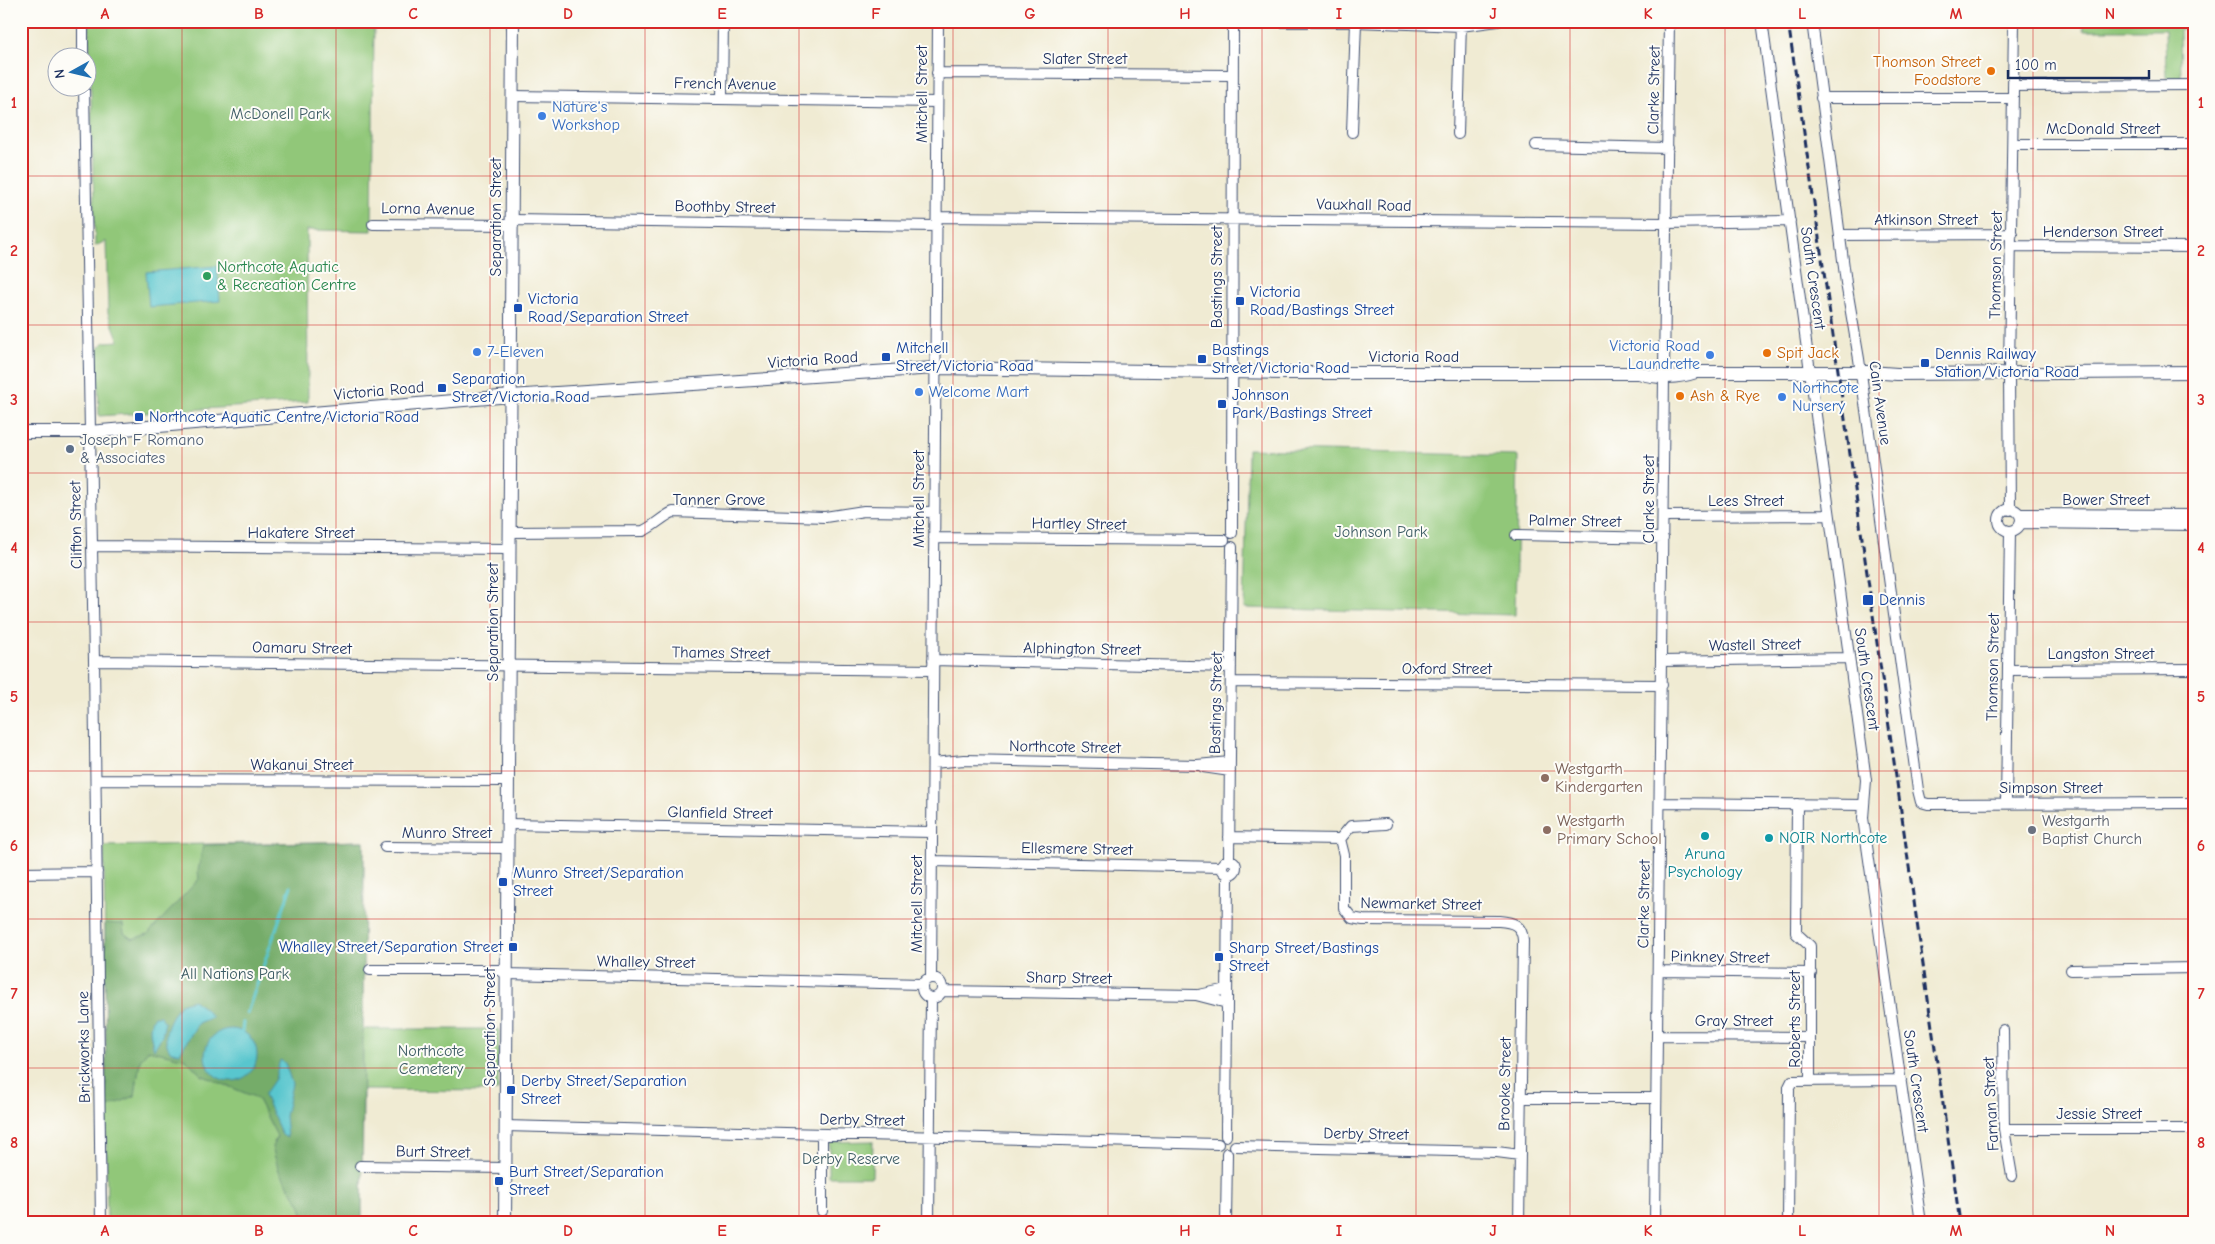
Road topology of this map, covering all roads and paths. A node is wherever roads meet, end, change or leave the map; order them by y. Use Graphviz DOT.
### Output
graph roads {
  1 [pos="83,21"];
  2 [pos="514,21"];
  3 [pos="723,21"];
  4 [pos="938,21"];
  5 [pos="1498,21"];
  6 [pos="1669,21"];
  7 [pos="1762,21"];
  8 [pos="1812,21"];
  9 [pos="2014,21"];
  10 [pos="1233,22"];
  11 [pos="1356,22"];
  12 [pos="1461,23"];
  13 [pos="83,48"];
  14 [pos="937,73"];
  15 [pos="1233,75"];
  16 [pos="2194,85"];
  17 [pos="2014,86"];
  18 [pos="513,96"];
  19 [pos="84,98"];
  20 [pos="1821,98"];
  21 [pos="2013,98"];
  22 [pos="722,99"];
  23 [pos="937,102"];
  24 [pos="1352,132"];
  25 [pos="1458,134"];
  26 [pos="2013,144"];
  27 [pos="2194,144"];
  28 [pos="1536,146"];
  29 [pos="1668,148"];
  30 [pos="1232,218"];
  31 [pos="1790,221"];
  32 [pos="513,222"];
  33 [pos="937,222"];
  34 [pos="1666,223"];
  35 [pos="373,224"];
  36 [pos="2012,234"];
  37 [pos="1840,235"];
  38 [pos="2012,246"];
  39 [pos="2194,247"];
  40 [pos="935,368"];
  41 [pos="1232,372"];
  42 [pos="1810,372"];
  43 [pos="1860,372"];
  44 [pos="2009,372"];
  45 [pos="2194,372"];
  46 [pos="1664,373"];
  47 [pos="511,396"];
  48 [pos="21,432"];
  49 [pos="89,432"];
  50 [pos="934,512"];
  51 [pos="1829,514"];
  52 [pos="2194,515"];
  53 [pos="1664,516"];
  54 [pos="2016,516"];
  55 [pos="2194,525"];
  56 [pos="2010,531"];
  57 [pos="510,532"];
  58 [pos="1516,535"];
  59 [pos="934,538"];
  60 [pos="1664,538"];
  61 [pos="1229,540"];
  62 [pos="92,546"];
  63 [pos="510,549"];
  64 [pos="1848,658"];
  65 [pos="1662,661"];
  66 [pos="94,662"];
  67 [pos="509,665"];
  68 [pos="933,665"];
  69 [pos="1231,667"];
  70 [pos="2194,669"];
  71 [pos="2008,670"];
  72 [pos="1231,682"];
  73 [pos="1662,685"];
  74 [pos="933,763"];
  75 [pos="1230,767"];
  76 [pos="96,780"];
  77 [pos="508,781"];
  78 [pos="1918,790"];
  79 [pos="1661,803"];
  80 [pos="2006,803"];
  81 [pos="2194,803"];
  82 [pos="1797,804"];
  83 [pos="1864,805"];
  84 [pos="508,824"];
  85 [pos="1386,824"];
  86 [pos="932,832"];
  87 [pos="1229,837"];
  88 [pos="1340,839"];
  89 [pos="385,847"];
  90 [pos="508,848"];
  91 [pos="932,861"];
  92 [pos="1226,867"];
  93 [pos="97,872"];
  94 [pos="21,874"];
  95 [pos="1522,946"];
  96 [pos="2194,968"];
  97 [pos="370,970"];
  98 [pos="2072,970"];
  99 [pos="1658,971"];
  100 [pos="1811,973"];
  101 [pos="506,974"];
  102 [pos="927,981"];
  103 [pos="1228,989"];
  104 [pos="942,991"];
  105 [pos="1196,996"];
  106 [pos="931,998"];
  107 [pos="1227,1003"];
  108 [pos="2003,1030"];
  109 [pos="1657,1036"];
  110 [pos="1810,1037"];
  111 [pos="1810,1080"];
  112 [pos="1901,1080"];
  113 [pos="1520,1098"];
  114 [pos="1656,1098"];
  115 [pos="506,1126"];
  116 [pos="2004,1129"];
  117 [pos="2194,1129"];
  118 [pos="822,1134"];
  119 [pos="1226,1136"];
  120 [pos="930,1137"];
  121 [pos="1218,1144"];
  122 [pos="1231,1150"];
  123 [pos="1520,1152"];
  124 [pos="360,1166"];
  125 [pos="505,1168"];
  126 [pos="2012,1176"];
  127 [pos="822,1211"];
  128 [pos="101,1223"];
  129 [pos="505,1223"];
  130 [pos="929,1223"];
  131 [pos="1226,1223"];
  132 [pos="1519,1223"];
  133 [pos="1655,1223"];
  134 [pos="1788,1223"];
  135 [pos="1921,1223"];
  1 -- 13 [label="street"];
  2 -- 18 [label="street, Separation Street"];
  3 -- 22 [label="street"];
  4 -- 14 [label="street, Mitchell Street"];
  5 -- 12 [label="street"];
  6 -- 29 [label="street, Clarke Street"];
  7 -- 31 [label="street, South Crescent"];
  8 -- 20 [label="street, Cain Avenue"];
  9 -- 17 [label="street, Thomson Street"];
  10 -- 11 [label="street"];
  10 -- 15 [label="street, Bastings Street"];
  11 -- 12 [label="street"];
  11 -- 24 [label="street"];
  12 -- 25 [label="street"];
  14 -- 15 [label="street, Slater Street"];
  14 -- 23 [label="street, Mitchell Street"];
  15 -- 30 [label="street, Bastings Street"];
  16 -- 17 [label="street"];
  17 -- 21 [label="street, Thomson Street"];
  18 -- 22 [label="street, French Avenue"];
  18 -- 32 [label="street, Separation Street"];
  19 -- 49 [label="street, Clifton Street"];
  20 -- 21 [label="street"];
  20 -- 37 [label="street, Cain Avenue"];
  21 -- 26 [label="street, Thomson Street"];
  22 -- 23 [label="street, French Avenue"];
  23 -- 33 [label="street, Mitchell Street"];
  26 -- 27 [label="street, McDonald Street"];
  26 -- 36 [label="street, Thomson Street"];
  28 -- 29 [label="street"];
  29 -- 34 [label="street, Clarke Street"];
  30 -- 33 [label="street, Vauxhall Road"];
  30 -- 34 [label="street, Vauxhall Road"];
  30 -- 41 [label="street, Bastings Street"];
  31 -- 34 [label="street, Vauxhall Road"];
  31 -- 42 [label="street, South Crescent"];
  32 -- 33 [label="street, Boothby Street"];
  32 -- 35 [label="street, Lorna Avenue"];
  32 -- 47 [label="street, Separation Street"];
  33 -- 40 [label="street, Mitchell Street"];
  34 -- 46 [label="street, Clarke Street"];
  36 -- 37 [label="street, Atkinson Street"];
  36 -- 38 [label="street, Thomson Street"];
  37 -- 43 [label="street, Cain Avenue"];
  38 -- 39 [label="street, Henderson Street"];
  38 -- 44 [label="street, Thomson Street"];
  40 -- 41 [label="street, Victoria Road"];
  40 -- 47 [label="street, Victoria Road"];
  40 -- 50 [label="street, Mitchell Street"];
  41 -- 46 [label="street, Victoria Road"];
  41 -- 61 [label="street, Bastings Street"];
  42 -- 43 [label="street, Victoria Road"];
  42 -- 46 [label="street, Victoria Road"];
  42 -- 51 [label="street, South Crescent"];
  43 -- 44 [label="street, Victoria Road"];
  43 -- 78 [label="street, Cain Avenue"];
  44 -- 45 [label="street, Victoria Road"];
  44 -- 54 [label="street, Thomson Street"];
  46 -- 53 [label="street, Clarke Street"];
  47 -- 49 [label="street, Victoria Road"];
  47 -- 57 [label="street, Separation Street"];
  48 -- 49 [label="street, Victoria Road"];
  49 -- 62 [label="street, Clifton Street"];
  50 -- 57 [label="street, Tanner Grove"];
  50 -- 59 [label="street, Mitchell Street"];
  51 -- 53 [label="street, Lees Street"];
  51 -- 64 [label="street, South Crescent"];
  52 -- 54 [label="street, Bower Street"];
  53 -- 60 [label="street, Clarke Street"];
  54 -- 55 [label="street, Bower Street"];
  54 -- 56 [label="street"];
  54 -- 56 [label="street"];
  56 -- 71 [label="street, Thomson Street"];
  57 -- 63 [label="street, Separation Street"];
  58 -- 60 [label="street, Palmer Street"];
  59 -- 61 [label="street, Hartley Street"];
  59 -- 68 [label="street, Mitchell Street"];
  60 -- 65 [label="street, Clarke Street"];
  61 -- 69 [label="street, Bastings Street"];
  62 -- 63 [label="street, Hakatere Street"];
  62 -- 66 [label="street, Clifton Street"];
  63 -- 67 [label="street, Separation Street"];
  64 -- 65 [label="street, Wastell Street"];
  64 -- 83 [label="street, South Crescent"];
  65 -- 73 [label="street, Clarke Street"];
  66 -- 67 [label="street, Oamaru Street"];
  66 -- 76 [label="street, Clifton Street"];
  67 -- 68 [label="street, Thames Street"];
  67 -- 77 [label="street, Separation Street"];
  68 -- 69 [label="street, Alphington Street"];
  68 -- 74 [label="street, Mitchell Street"];
  69 -- 72 [label="street, Bastings Street"];
  70 -- 71 [label="street, Langston Street"];
  71 -- 80 [label="street, Thomson Street"];
  72 -- 73 [label="street, Oxford Street"];
  72 -- 75 [label="street, Bastings Street"];
  73 -- 79 [label="street, Clarke Street"];
  74 -- 75 [label="street, Northcote Street"];
  74 -- 86 [label="street, Mitchell Street"];
  75 -- 87 [label="street, Bastings Street"];
  76 -- 77 [label="street, Wakanui Street"];
  76 -- 93 [label="street, Clifton Street"];
  77 -- 84 [label="street, Separation Street"];
  78 -- 80 [label="street, Simpson Street"];
  79 -- 82 [label="street"];
  79 -- 99 [label="street, Clarke Street"];
  80 -- 81 [label="street, Simpson Street"];
  82 -- 83 [label="street"];
  82 -- 100 [label="street, Roberts Street"];
  83 -- 112 [label="street, South Crescent"];
  84 -- 86 [label="street, Glanfield Street"];
  84 -- 90 [label="street, Separation Street"];
  85 -- 88 [label="street"];
  86 -- 91 [label="street, Mitchell Street"];
  87 -- 88 [label="street"];
  87 -- 92 [label="street, Bastings Street"];
  88 -- 95 [label="street, Newmarket Street"];
  89 -- 90 [label="street, Munro Street"];
  90 -- 101 [label="street, Separation Street"];
  91 -- 92 [label="street, Ellesmere Street"];
  91 -- 102 [label="street, Mitchell Street"];
  92 -- 103 [label="street, Bastings Street"];
  93 -- 94 [label="street"];
  93 -- 128 [label="street, Brickworks Lane"];
  95 -- 113 [label="street, Brooke Street"];
  96 -- 98 [label="street"];
  97 -- 101 [label="street, Whalley Street"];
  99 -- 100 [label="street, Pinkney Street"];
  99 -- 109 [label="street, Clarke Street"];
  100 -- 110 [label="street, Roberts Street"];
  101 -- 102 [label="street, Whalley Street"];
  101 -- 115 [label="street, Separation Street"];
  102 -- 104 [label="street"];
  102 -- 106 [label="street"];
  103 -- 105 [label="street, Sharp Street"];
  103 -- 107 [label="street, Bastings Street"];
  104 -- 105 [label="street, Sharp Street"];
  104 -- 106 [label="street"];
  105 -- 107 [label="street, Sharp Street"];
  106 -- 120 [label="street"];
  107 -- 119 [label="street, Bastings Street"];
  108 -- 116 [label="street, Farnan Street"];
  109 -- 110 [label="street, Gray Street"];
  109 -- 114 [label="street, Clarke Street"];
  110 -- 111 [label="street, Roberts Street"];
  111 -- 112 [label="street"];
  111 -- 134 [label="street, Roberts Street"];
  112 -- 135 [label="street, South Crescent"];
  113 -- 114 [label="street"];
  113 -- 123 [label="street, Brooke Street"];
  114 -- 133 [label="street, Clarke Street"];
  115 -- 118 [label="street, Derby Street"];
  115 -- 125 [label="street, Separation Street"];
  116 -- 117 [label="street, Jessie Street"];
  116 -- 126 [label="street, Farnan Street"];
  118 -- 120 [label="street, Derby Street"];
  118 -- 127 [label="street"];
  119 -- 121 [label="street"];
  119 -- 122 [label="street"];
  120 -- 121 [label="street, Derby Street"];
  120 -- 130 [label="street"];
  121 -- 122 [label="street"];
  122 -- 123 [label="street, Derby Street"];
  122 -- 131 [label="street"];
  123 -- 132 [label="street, Brooke Street"];
  124 -- 125 [label="street, Burt Street"];
  125 -- 129 [label="street, Separation Street"];
}
